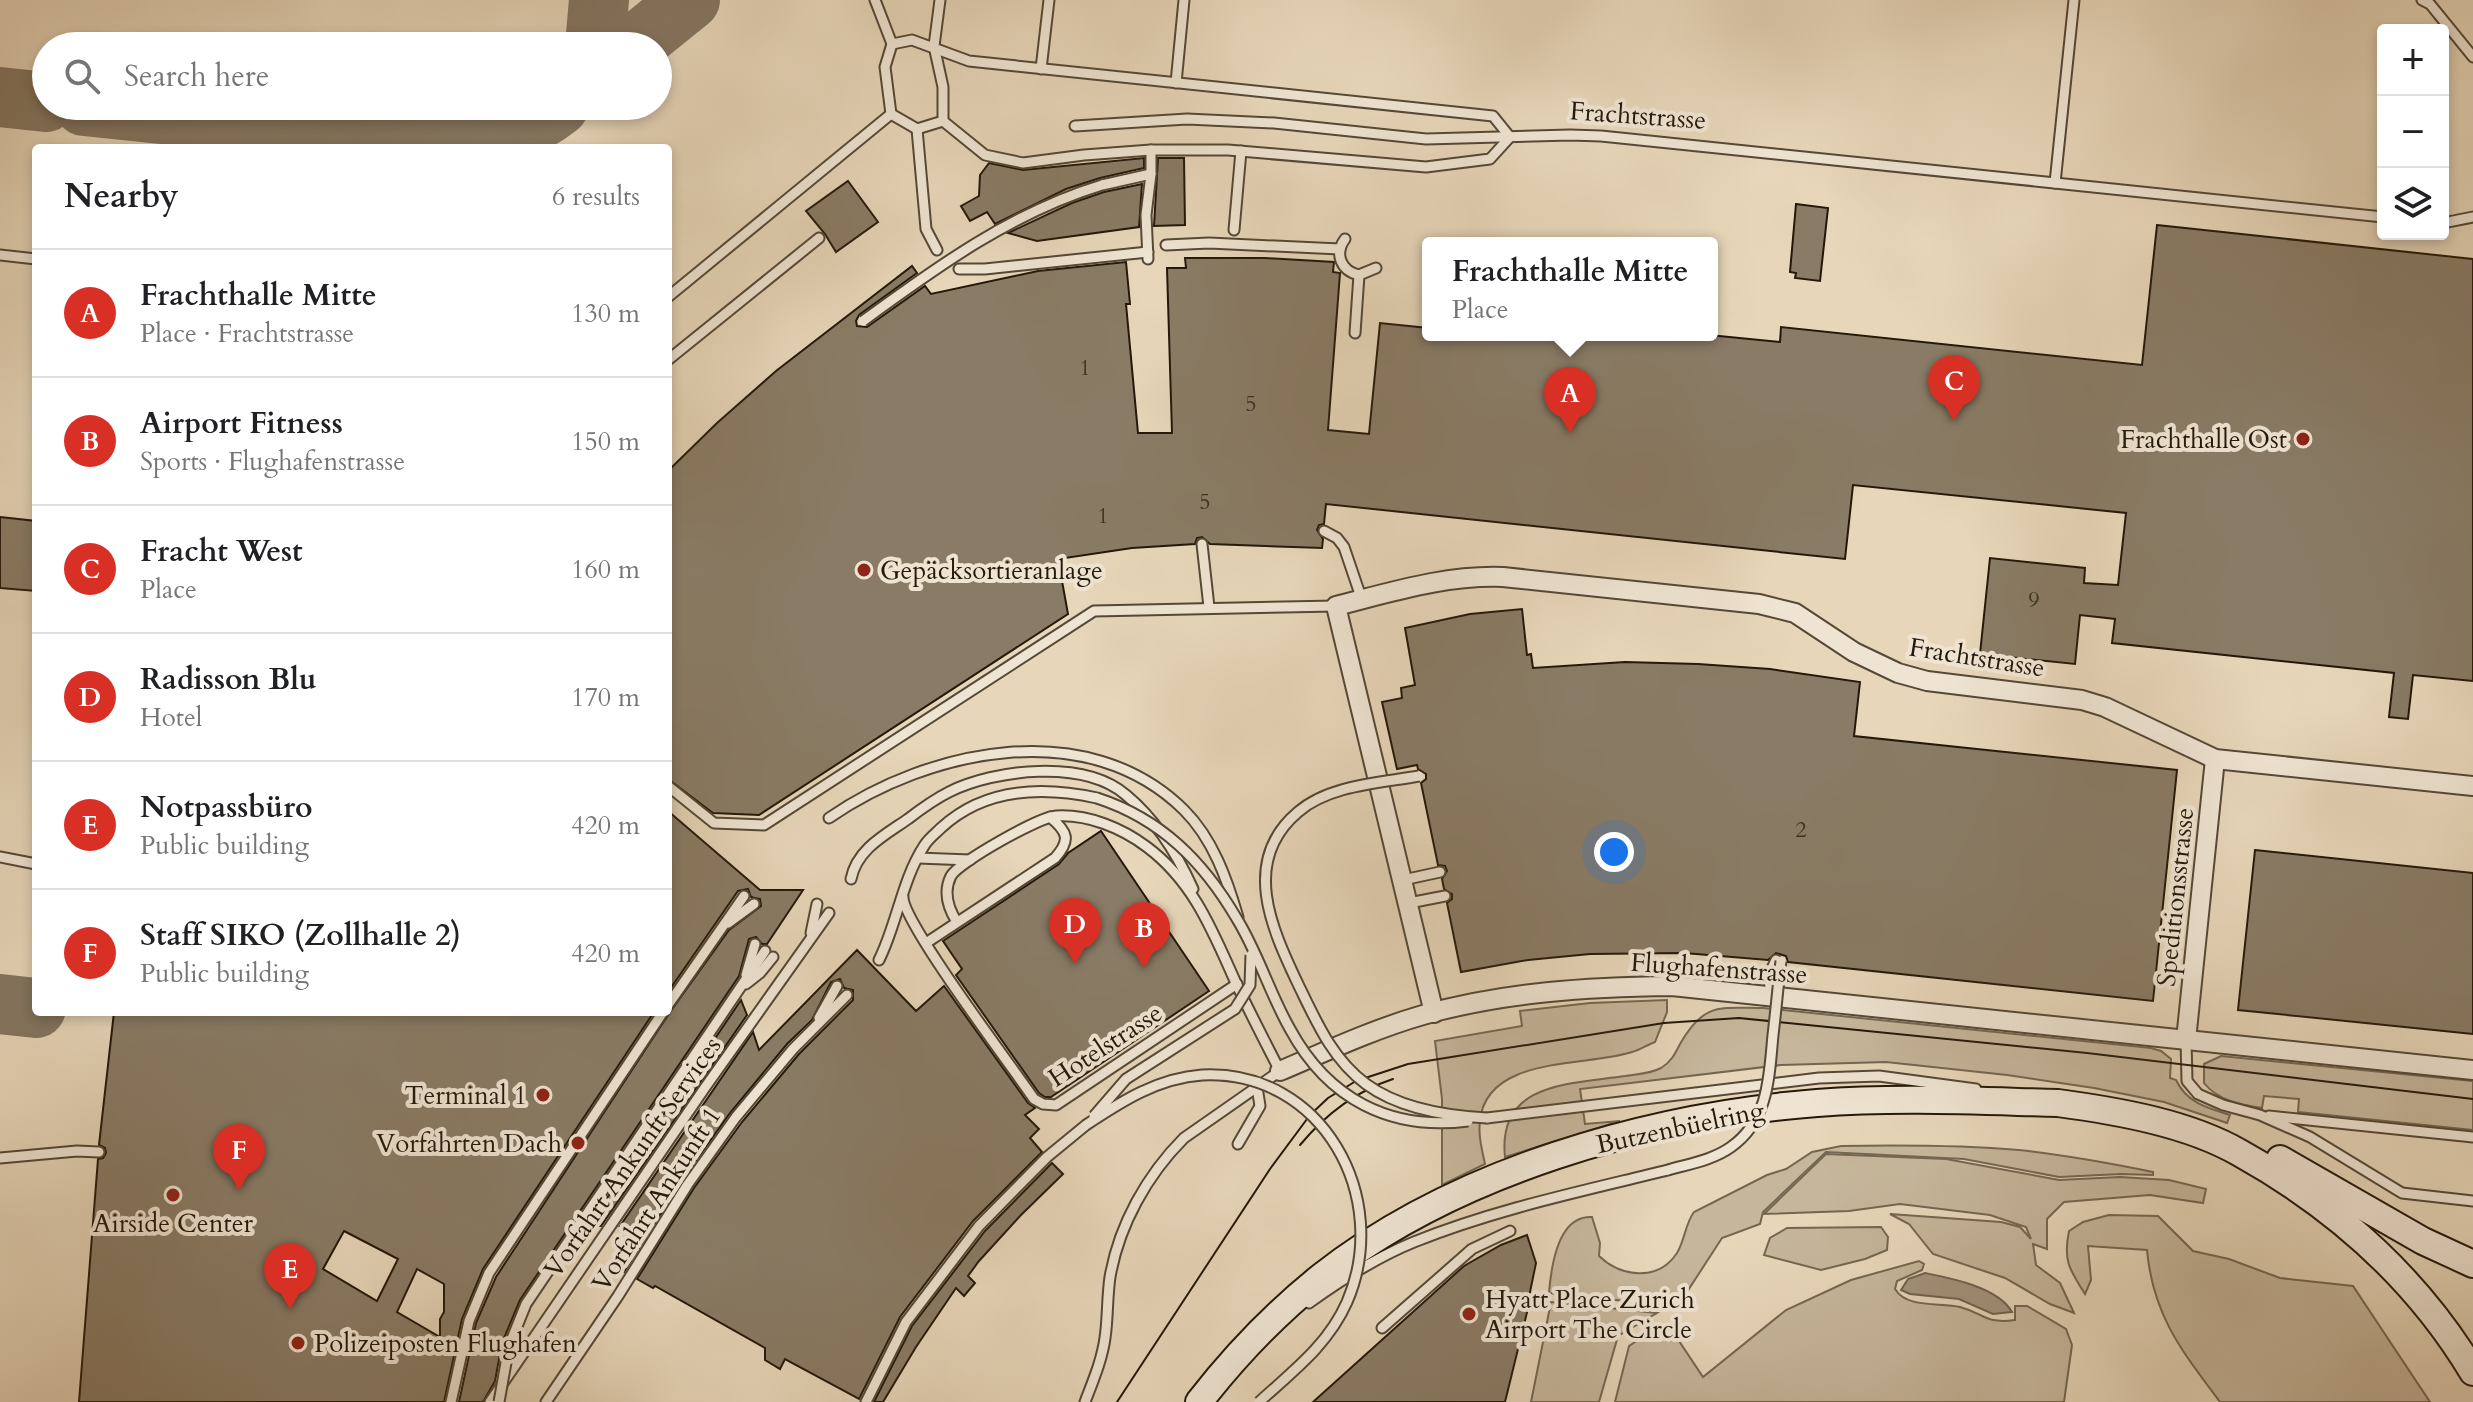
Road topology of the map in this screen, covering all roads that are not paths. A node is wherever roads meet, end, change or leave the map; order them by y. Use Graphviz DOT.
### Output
graph roads {
  1 [pos="875,0"];
  2 [pos="940,0"];
  3 [pos="1049,0"];
  4 [pos="1184,0"];
  5 [pos="2074,0"];
  6 [pos="2422,0"];
  7 [pos="892,44"];
  8 [pos="934,46"];
  9 [pos="2473,57"];
  10 [pos="1041,69"];
  11 [pos="1176,83"];
  12 [pos="891,114"];
  13 [pos="943,121"];
  14 [pos="1075,126"];
  15 [pos="917,129"];
  16 [pos="1510,137"];
  17 [pos="1151,150"];
  18 [pos="1241,151"];
  19 [pos="1151,174"];
  20 [pos="2055,183"];
  21 [pos="2377,216"];
  22 [pos="2473,217"];
  23 [pos="2449,222"];
  24 [pos="1234,230"];
  25 [pos="819,238"];
  26 [pos="1345,239"];
  27 [pos="1166,245"];
  28 [pos="1340,249"];
  29 [pos="937,250"];
  30 [pos="0,255"];
  31 [pos="32,259"];
  32 [pos="1376,268"];
  33 [pos="959,269"];
  34 [pos="1359,275"];
  35 [pos="672,294"];
  36 [pos="863,321"];
  37 [pos="1355,333"];
  38 [pos="672,357"];
  39 [pos="1324,531"];
  40 [pos="1202,544"];
  41 [pos="1362,600"];
  42 [pos="1336,606"];
  43 [pos="1209,607"];
  44 [pos="2215,759"];
  45 [pos="1379,780"];
  46 [pos="2473,786"];
  47 [pos="672,789"];
  48 [pos="1050,817"];
  49 [pos="829,818"];
  50 [pos="0,857"];
  51 [pos="918,858"];
  52 [pos="970,860"];
  53 [pos="32,863"];
  54 [pos="1440,872"];
  55 [pos="851,879"];
  56 [pos="1403,880"];
  57 [pos="744,896"];
  58 [pos="1445,896"];
  59 [pos="903,897"];
  60 [pos="1409,903"];
  61 [pos="754,904"];
  62 [pos="817,904"];
  63 [pos="1203,910"];
  64 [pos="829,913"];
  65 [pos="1239,921"];
  66 [pos="957,922"];
  67 [pos="721,927"];
  68 [pos="811,937"];
  69 [pos="926,943"];
  70 [pos="1249,943"];
  71 [pos="755,944"];
  72 [pos="769,954"];
  73 [pos="879,960"];
  74 [pos="1237,984"];
  75 [pos="837,986"];
  76 [pos="740,987"];
  77 [pos="847,995"];
  78 [pos="1772,995"];
  79 [pos="672,999"];
  80 [pos="1434,1013"];
  81 [pos="660,1016"];
  82 [pos="813,1028"];
  83 [pos="2186,1040"];
  84 [pos="2473,1070"];
  85 [pos="1280,1071"];
  86 [pos="1257,1087"];
  87 [pos="2058,1103"];
  88 [pos="2260,1115"];
  89 [pos="1487,1118"];
  90 [pos="1086,1125"];
  91 [pos="2473,1137"];
  92 [pos="1238,1144"];
  93 [pos="99,1152"];
  94 [pos="2239,1152"];
  95 [pos="0,1158"];
  96 [pos="2473,1201"];
  97 [pos="1510,1231"];
  98 [pos="2473,1264"];
  99 [pos="1382,1328"];
  100 [pos="1233,1362"];
  101 [pos="2473,1372"];
  102 [pos="451,1402"];
  103 [pos="490,1402"];
  104 [pos="499,1402"];
  105 [pos="546,1402"];
  106 [pos="866,1402"];
  107 [pos="1085,1402"];
  108 [pos="1199,1402"];
  109 [pos="1259,1402"];
  1 -- 7 [label="lane"];
  2 -- 8 [label="lane"];
  3 -- 10 [label="lane"];
  4 -- 11 [label="lane"];
  5 -- 20 [label="lane"];
  6 -- 9 [label="lane"];
  7 -- 8 [label="lane"];
  7 -- 12 [label="lane"];
  8 -- 10 [label="lane"];
  8 -- 13 [label="lane"];
  10 -- 11 [label="lane"];
  11 -- 16 [label="lane"];
  12 -- 15 [label="lane"];
  12 -- 35 [label="lane"];
  13 -- 15 [label="lane"];
  13 -- 17 [label="lane"];
  14 -- 16 [label="lane, Frachtstrasse"];
  15 -- 29 [label="lane"];
  16 -- 18 [label="lane"];
  16 -- 20 [label="lane, Frachtstrasse"];
  17 -- 18 [label="lane"];
  17 -- 19 [label="lane"];
  18 -- 24 [label="lane"];
  19 -- 33 [label="lane"];
  19 -- 36 [label="lane, bridge"];
  20 -- 21 [label="lane, Frachtstrasse"];
  22 -- 23 [label="lane"];
  25 -- 38 [label="lane"];
  26 -- 28 [label="lane"];
  27 -- 28 [label="lane"];
  28 -- 34 [label="lane"];
  30 -- 31 [label="lane"];
  32 -- 34 [label="lane"];
  34 -- 37 [label="lane"];
  39 -- 41 [label="lane"];
  40 -- 43 [label="lane"];
  41 -- 42 [label="street, Frachtstrasse"];
  41 -- 44 [label="street, Frachtstrasse"];
  42 -- 43 [label="lane"];
  42 -- 45 [label="street"];
  43 -- 47 [label="lane"];
  44 -- 46 [label="street, Frachtstrasse"];
  44 -- 83 [label="street, Speditionsstrasse"];
  45 -- 56 [label="street"];
  45 -- 89 [label="lane, bridge"];
  48 -- 52 [label="lane"];
  48 -- 63 [label="lane"];
  48 -- 66 [label="lane"];
  49 -- 65 [label="lane, bridge"];
  50 -- 53 [label="lane"];
  51 -- 52 [label="lane"];
  51 -- 59 [label="lane"];
  51 -- 65 [label="lane, bridge"];
  52 -- 66 [label="lane"];
  54 -- 56 [label="lane"];
  55 -- 63 [label="lane"];
  56 -- 60 [label="street"];
  57 -- 67 [label="lane"];
  58 -- 60 [label="lane"];
  59 -- 69 [label="lane, Hotelstrasse"];
  59 -- 73 [label="lane"];
  60 -- 80 [label="street"];
  61 -- 67 [label="lane"];
  62 -- 68 [label="lane"];
  63 -- 74 [label="lane"];
  64 -- 68 [label="lane, Vorfahrt Ankunft Services"];
  65 -- 70 [label="lane, bridge"];
  66 -- 69 [label="lane"];
  67 -- 79 [label="lane"];
  68 -- 103 [label="lane, Vorfahrt Ankunft Services"];
  69 -- 74 [label="lane, Hotelstrasse"];
  70 -- 89 [label="lane, bridge"];
  70 -- 90 [label="lane, bridge"];
  71 -- 76 [label="lane"];
  72 -- 76 [label="lane"];
  74 -- 85 [label="lane"];
  75 -- 82 [label="lane"];
  76 -- 104 [label="lane, bridge"];
  77 -- 82 [label="lane"];
  78 -- 80 [label="street, Flughafenstrasse"];
  78 -- 83 [label="street, Flughafenstrasse"];
  78 -- 100 [label="lane, bridge"];
  80 -- 85 [label="street, Flughafenstrasse"];
  81 -- 102 [label="lane"];
  82 -- 105 [label="lane, Vorfahrt Ankunft 1"];
  83 -- 84 [label="street, Flughafenstrasse"];
  83 -- 88 [label="lane"];
  85 -- 86 [label="lane, Flughafenstrasse"];
  86 -- 92 [label="lane"];
  86 -- 107 [label="lane, Flughafenstrasse"];
  87 -- 89 [label="lane"];
  87 -- 94 [label="main road, Butzenbüelring"];
  87 -- 100 [label="main road, Butzenbüelring"];
  88 -- 91 [label="lane"];
  88 -- 96 [label="lane"];
  90 -- 106 [label="lane"];
  90 -- 109 [label="lane, bridge"];
  93 -- 95 [label="lane"];
  94 -- 98 [label="main road"];
  94 -- 101 [label="main road"];
  97 -- 99 [label="lane"];
  100 -- 108 [label="main road, Butzenbüelring"];
}
